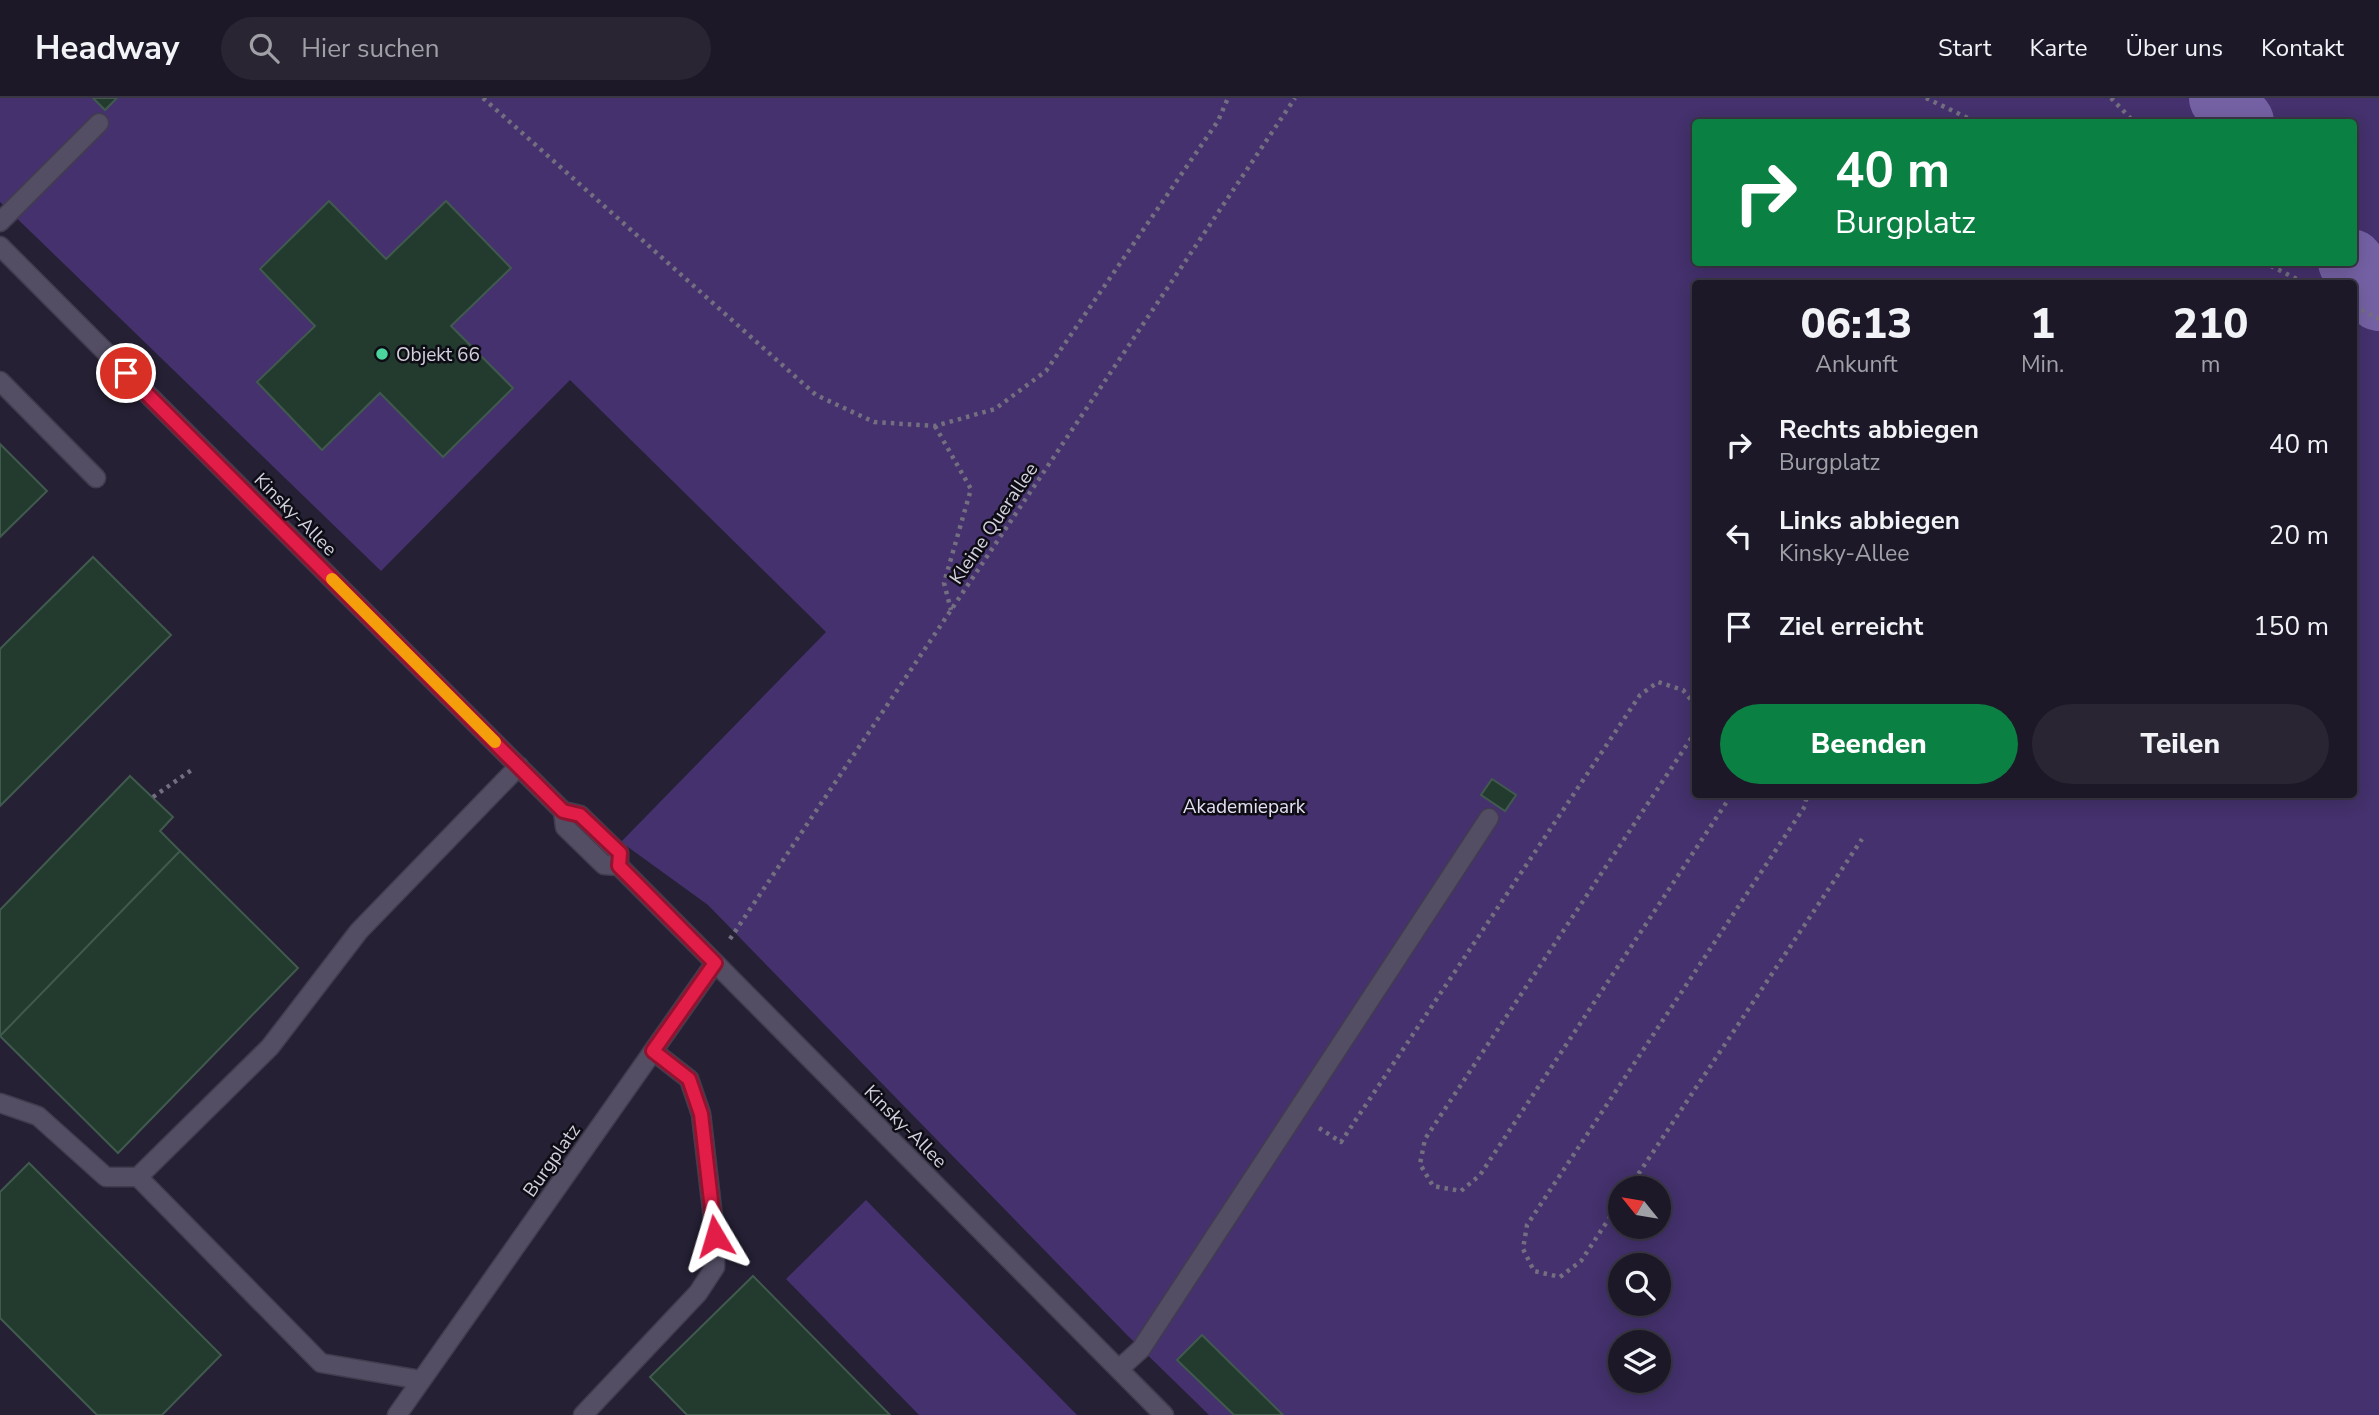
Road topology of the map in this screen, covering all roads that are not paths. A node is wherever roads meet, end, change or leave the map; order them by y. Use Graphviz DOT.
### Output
graph roads {
  1 [pos="99,122"];
  2 [pos="0,222"];
  3 [pos="0,246"];
  4 [pos="0,381"];
  5 [pos="96,478"];
  6 [pos="519,766"];
  7 [pos="1489,818"];
  8 [pos="715,963"];
  9 [pos="653,1051"];
  10 [pos="0,1103"];
  11 [pos="138,1177"];
  12 [pos="1119,1369"];
  13 [pos="421,1380"];
  14 [pos="595,1411"];
  15 [pos="397,1415"];
  16 [pos="1164,1415"];
  1 -- 2 [label="lane"];
  3 -- 6 [label="lane, Kinsky-Allee"];
  4 -- 5 [label="lane"];
  6 -- 8 [label="lane, Kinsky-Allee"];
  6 -- 11 [label="lane"];
  7 -- 12 [label="lane"];
  8 -- 9 [label="lane, Burgplatz"];
  8 -- 12 [label="lane, Kinsky-Allee"];
  9 -- 13 [label="lane, Burgplatz"];
  9 -- 14 [label="lane"];
  10 -- 11 [label="lane"];
  11 -- 13 [label="lane"];
  12 -- 16 [label="lane, Kinsky-Allee"];
  13 -- 15 [label="lane, Burgplatz"];
}
